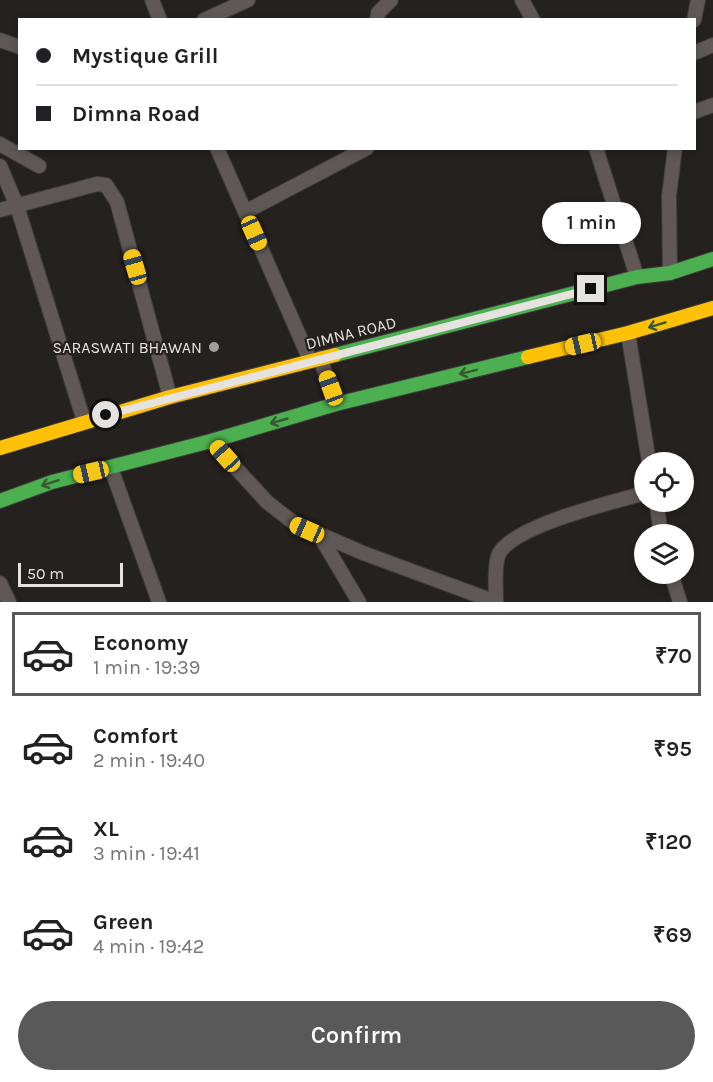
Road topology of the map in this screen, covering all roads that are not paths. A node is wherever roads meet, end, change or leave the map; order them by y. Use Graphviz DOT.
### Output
graph roads {
  1 [pos="152,0"];
  2 [pos="248,0"];
  3 [pos="371,0"];
  4 [pos="391,0"];
  5 [pos="522,0"];
  6 [pos="698,0"];
  7 [pos="377,16"];
  8 [pos="159,18"];
  9 [pos="208,18"];
  10 [pos="532,18"];
  11 [pos="694,18"];
  12 [pos="0,40"];
  13 [pos="713,45"];
  14 [pos="18,46"];
  15 [pos="696,52"];
  16 [pos="713,105"];
  17 [pos="696,111"];
  18 [pos="0,144"];
  19 [pos="218,150"];
  20 [pos="364,150"];
  21 [pos="597,150"];
  22 [pos="675,150"];
  23 [pos="0,166"];
  24 [pos="39,166"];
  25 [pos="17,206"];
  26 [pos="0,210"];
  27 [pos="245,212"];
  28 [pos="713,259"];
  29 [pos="670,273"];
  30 [pos="637,278"];
  31 [pos="713,308"];
  32 [pos="628,333"];
  33 [pos="315,359"];
  34 [pos="170,397"];
  35 [pos="336,404"];
  36 [pos="84,422"];
  37 [pos="211,441"];
  38 [pos="0,448"];
  39 [pos="647,452"];
  40 [pos="111,468"];
  41 [pos="634,496"];
  42 [pos="0,501"];
  43 [pos="320,536"];
  44 [pos="0,583"];
  45 [pos="674,584"];
  46 [pos="9,602"];
  47 [pos="159,602"];
  48 [pos="359,602"];
  49 [pos="496,602"];
  50 [pos="680,602"];
  1 -- 8 [label="street"];
  2 -- 9 [label="street"];
  3 -- 7 [label="street"];
  4 -- 7 [label="street"];
  5 -- 10 [label="street"];
  6 -- 11 [label="street"];
  12 -- 14 [label="street"];
  13 -- 15 [label="street"];
  16 -- 17 [label="street"];
  18 -- 24 [label="street"];
  19 -- 27 [label="street"];
  20 -- 27 [label="street"];
  21 -- 30 [label="street"];
  22 -- 29 [label="street"];
  23 -- 25 [label="street"];
  25 -- 26 [label="street"];
  25 -- 34 [label="street"];
  25 -- 36 [label="street"];
  27 -- 33 [label="street"];
  28 -- 29 [label="street, DIMNA ROAD"];
  29 -- 30 [label="street, DIMNA ROAD"];
  30 -- 33 [label="street, DIMNA ROAD"];
  31 -- 32 [label="street, one-way"];
  32 -- 35 [label="street, one-way"];
  32 -- 39 [label="street"];
  33 -- 34 [label="street, DIMNA ROAD"];
  33 -- 35 [label="street"];
  34 -- 36 [label="street, DIMNA ROAD"];
  35 -- 37 [label="street, one-way"];
  36 -- 38 [label="street, DIMNA ROAD"];
  37 -- 40 [label="street"];
  37 -- 43 [label="street"];
  40 -- 42 [label="street, one-way"];
  40 -- 47 [label="street"];
  41 -- 49 [label="street"];
  43 -- 48 [label="street"];
  43 -- 49 [label="street"];
  44 -- 46 [label="street"];
  45 -- 50 [label="street"];
}
